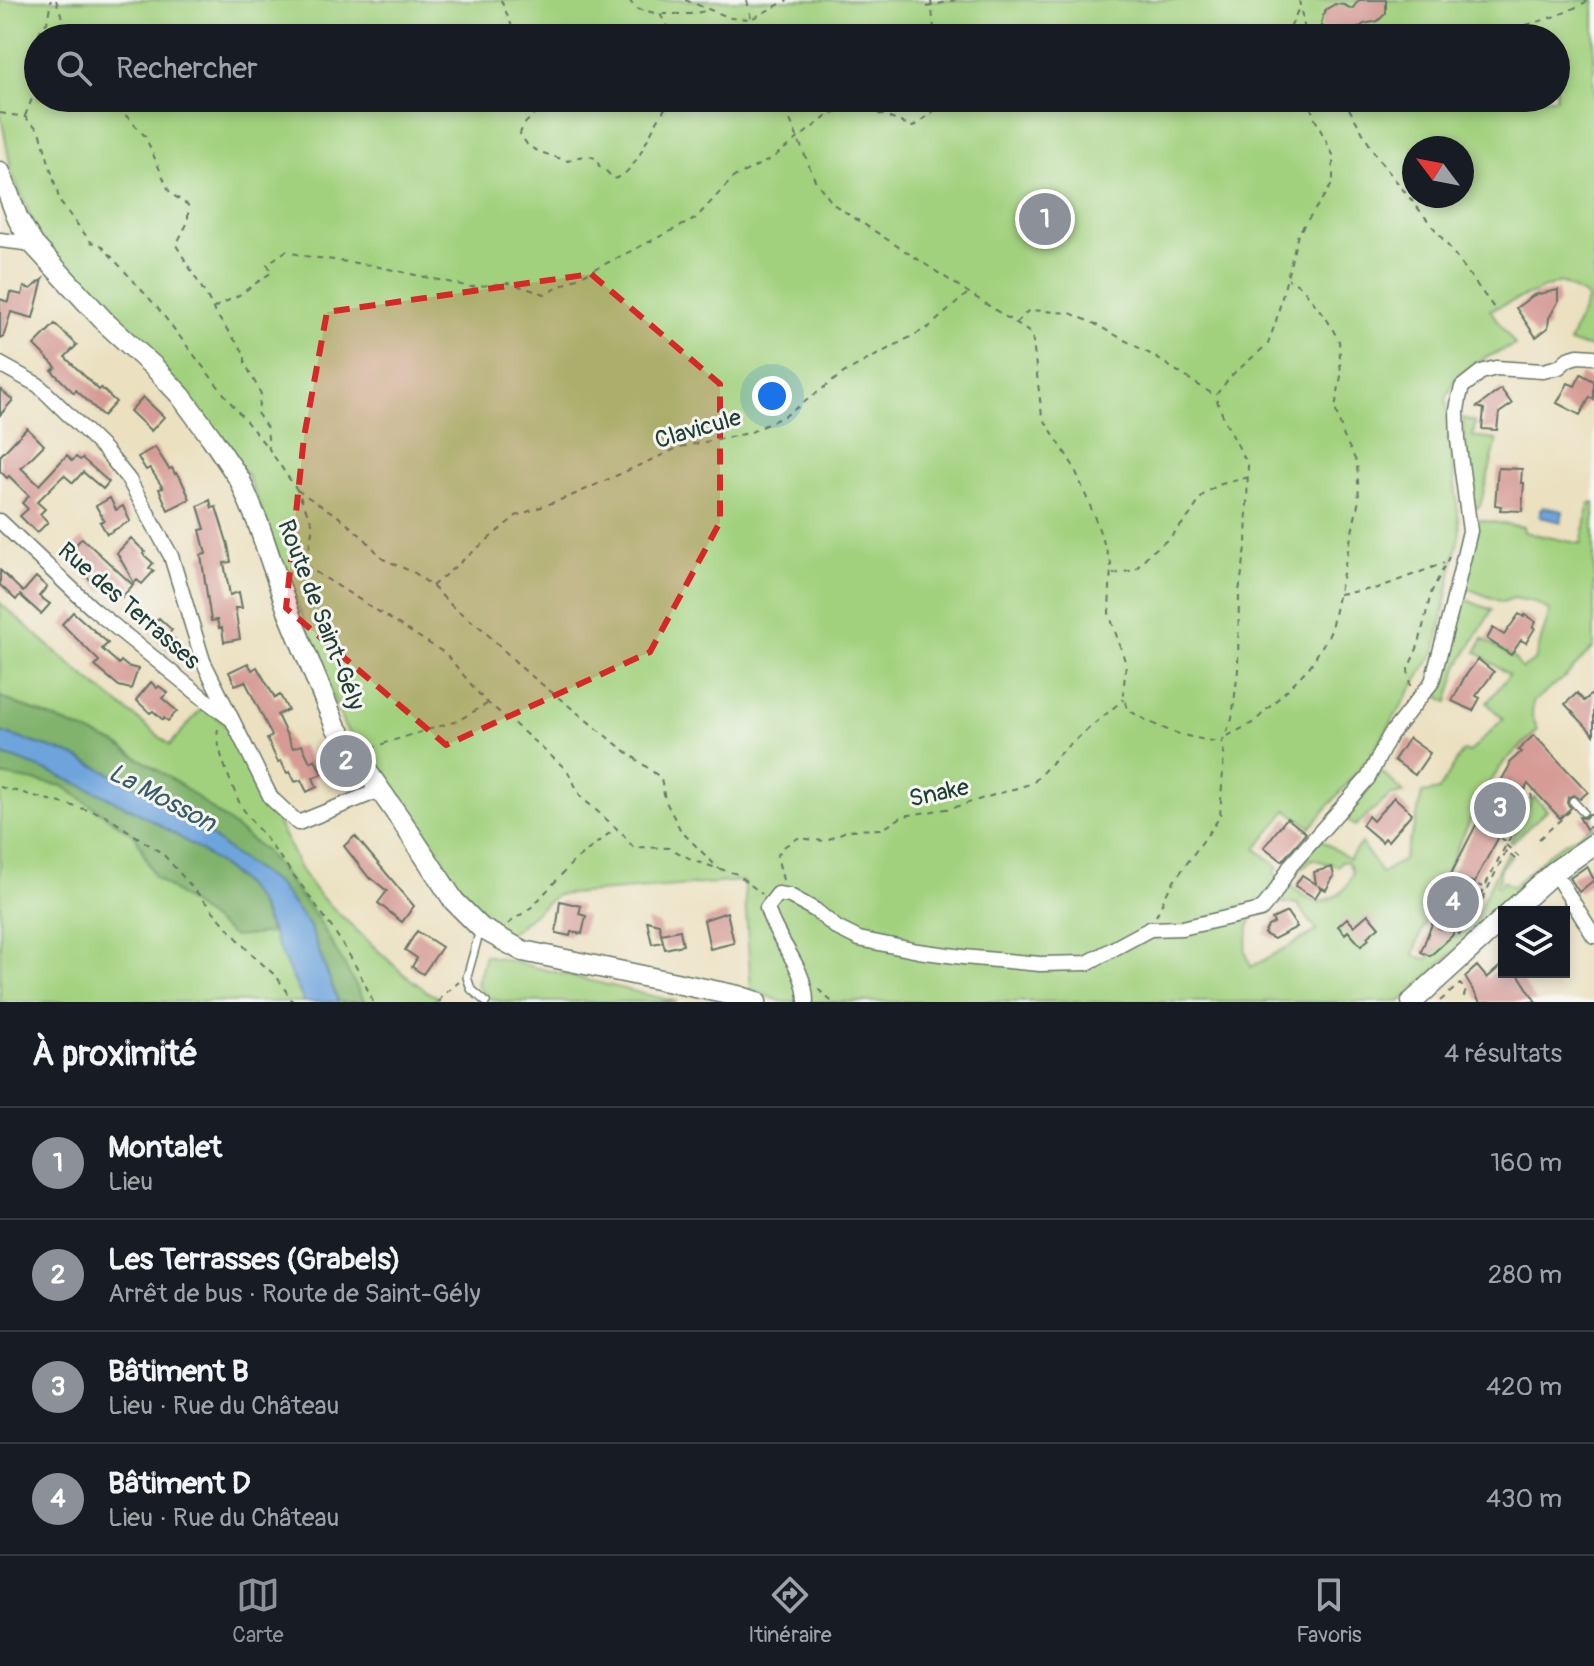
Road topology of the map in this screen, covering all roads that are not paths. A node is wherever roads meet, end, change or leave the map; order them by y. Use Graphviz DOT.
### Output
graph roads {
  1 [pos="0,172"];
  2 [pos="0,240"];
  3 [pos="33,244"];
  4 [pos="1594,357"];
  5 [pos="0,364"];
  6 [pos="0,521"];
  7 [pos="230,717"];
  8 [pos="380,790"];
  9 [pos="1575,803"];
  10 [pos="1583,812"];
  11 [pos="1594,844"];
  12 [pos="1554,872"];
  13 [pos="1517,906"];
  14 [pos="1498,923"];
  15 [pos="481,928"];
  16 [pos="1594,936"];
  17 [pos="486,1002"];
  18 [pos="756,1002"];
  19 [pos="806,1002"];
  20 [pos="1412,1002"];
  1 -- 3 [label="street, Route de Saint-Gély"];
  2 -- 3 [label="street"];
  3 -- 8 [label="street, Route de Saint-Gély"];
  4 -- 19 [label="street"];
  5 -- 7 [label="street, Rue des Terrasses"];
  6 -- 7 [label="street, Rue des Terrasses"];
  7 -- 8 [label="street, Rue des Terrasses"];
  8 -- 15 [label="street, Route de Saint-Gély"];
  9 -- 10 [label="lane"];
  11 -- 12 [label="street"];
  12 -- 13 [label="street"];
  12 -- 16 [label="street"];
  14 -- 20 [label="street"];
  15 -- 17 [label="lane"];
  15 -- 18 [label="street, Route de Saint-Gély"];
}
